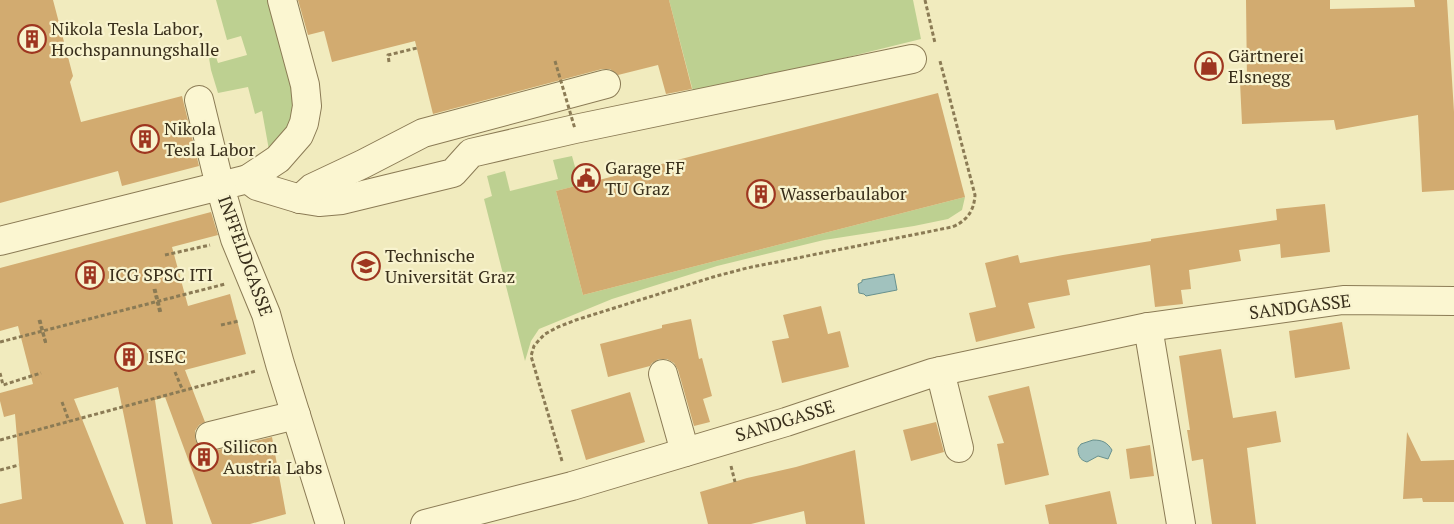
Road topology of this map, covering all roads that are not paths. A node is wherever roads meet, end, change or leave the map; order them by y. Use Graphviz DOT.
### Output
graph roads {
  1 [pos="282,0"];
  2 [pos="925,56"];
  3 [pos="606,84"];
  4 [pos="199,100"];
  5 [pos="248,178"];
  6 [pos="220,186"];
  7 [pos="300,200"];
  8 [pos="0,241"];
  9 [pos="1454,300"];
  10 [pos="1148,327"];
  11 [pos="940,371"];
  12 [pos="662,374"];
  13 [pos="296,415"];
  14 [pos="210,436"];
  15 [pos="959,448"];
  16 [pos="685,452"];
  17 [pos="330,524"];
  18 [pos="425,524"];
  19 [pos="1181,524"];
  1 -- 5 [label="street, INFFELDGASSE"];
  2 -- 7 [label="street"];
  3 -- 7 [label="street"];
  4 -- 6 [label="street"];
  5 -- 6 [label="street, INFFELDGASSE"];
  5 -- 7 [label="street"];
  6 -- 8 [label="street"];
  6 -- 13 [label="street, INFFELDGASSE"];
  9 -- 10 [label="street, SANDGASSE"];
  10 -- 11 [label="street, SANDGASSE"];
  10 -- 19 [label="street"];
  11 -- 15 [label="street"];
  11 -- 16 [label="street, SANDGASSE"];
  12 -- 16 [label="street"];
  13 -- 14 [label="street"];
  13 -- 17 [label="street, INFFELDGASSE"];
  16 -- 18 [label="street, SANDGASSE"];
}
